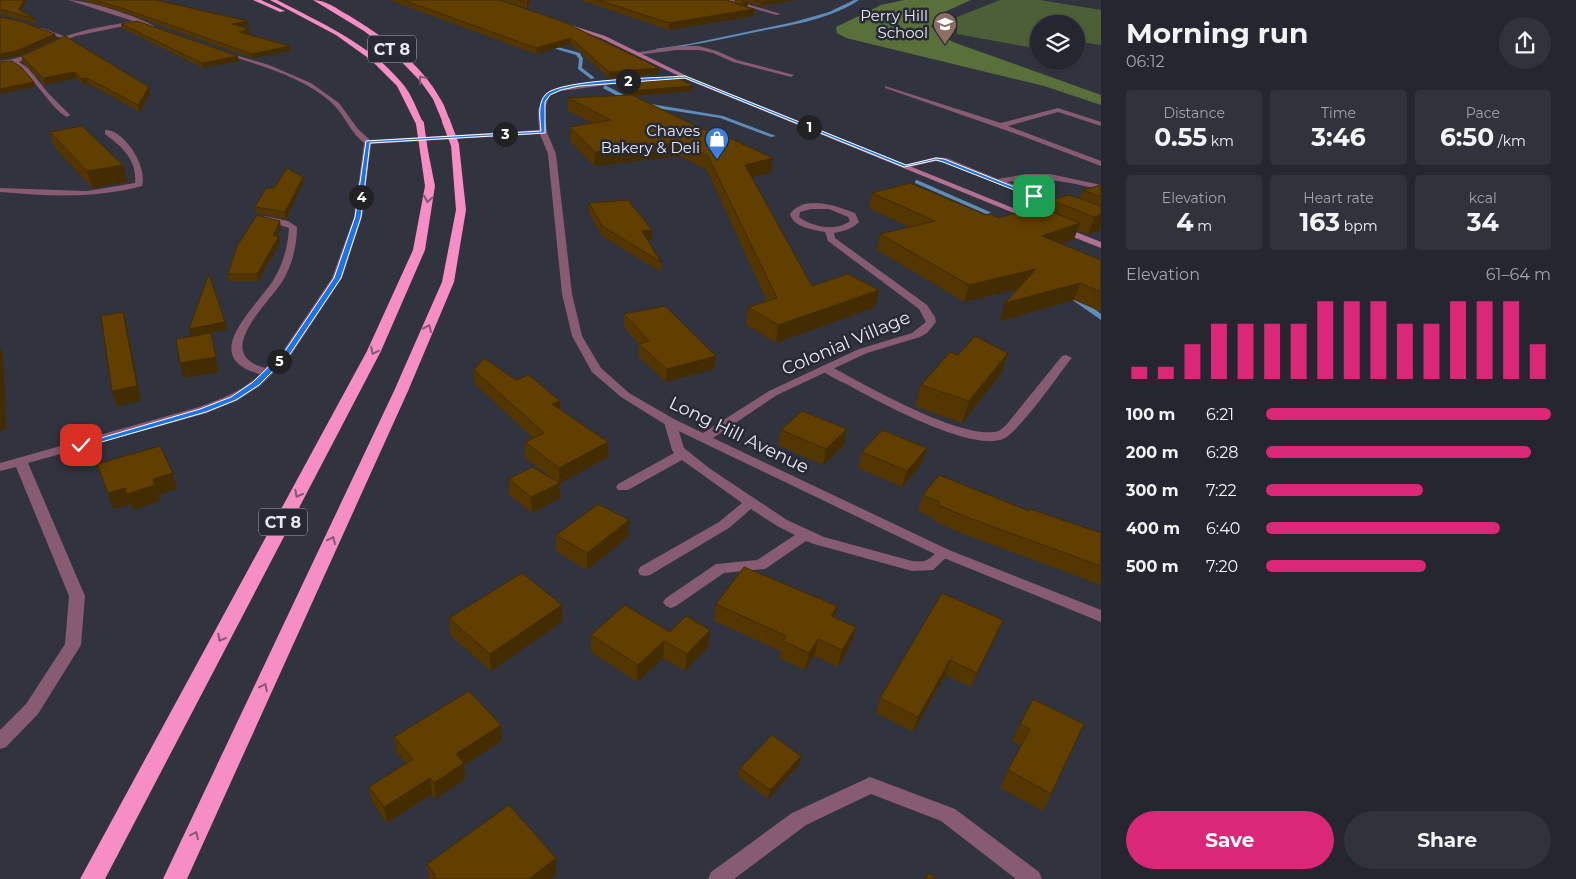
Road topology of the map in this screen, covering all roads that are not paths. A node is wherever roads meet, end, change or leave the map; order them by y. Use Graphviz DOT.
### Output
graph roads {
  1 [pos="70,0"];
  2 [pos="256,0"];
  3 [pos="273,0"];
  4 [pos="316,0"];
  5 [pos="728,0"];
  6 [pos="778,14"];
  7 [pos="138,21"];
  8 [pos="557,21"];
  9 [pos="32,26"];
  10 [pos="157,28"];
  11 [pos="338,34"];
  12 [pos="66,38"];
  13 [pos="218,50"];
  14 [pos="637,53"];
  15 [pos="0,62"];
  16 [pos="15,62"];
  17 [pos="791,75"];
  18 [pos="685,77"];
  19 [pos="666,78"];
  20 [pos="639,80"];
  21 [pos="887,87"];
  22 [pos="67,115"];
  23 [pos="1101,124"];
  24 [pos="999,126"];
  25 [pos="108,132"];
  26 [pos="543,132"];
  27 [pos="368,142"];
  28 [pos="1101,164"];
  29 [pos="906,166"];
  30 [pos="998,182"];
  31 [pos="1101,188"];
  32 [pos="0,190"];
  33 [pos="1078,213"];
  34 [pos="256,218"];
  35 [pos="1039,220"];
  36 [pos="1057,227"];
  37 [pos="828,230"];
  38 [pos="1101,245"];
  39 [pos="1066,358"];
  40 [pos="826,368"];
  41 [pos="267,372"];
  42 [pos="670,422"];
  43 [pos="704,438"];
  44 [pos="683,454"];
  45 [pos="21,463"];
  46 [pos="0,467"];
  47 [pos="623,487"];
  48 [pos="751,502"];
  49 [pos="806,534"];
  50 [pos="944,553"];
  51 [pos="646,571"];
  52 [pos="671,602"];
  53 [pos="1101,616"];
  54 [pos="0,742"];
  55 [pos="92,879"];
  56 [pos="175,879"];
  57 [pos="718,879"];
  58 [pos="1032,879"];
  1 -- 7 [label="street"];
  2 -- 11 [label="highway"];
  3 -- 11 [label="highway, CT 8"];
  56 -- 4 [label="highway, CT 8, one-way, bridge"];
  5 -- 6 [label="street"];
  7 -- 10 [label="street"];
  7 -- 12 [label="street"];
  8 -- 14 [label="main road"];
  9 -- 12 [label="street"];
  11 -- 55 [label="highway, CT 8, one-way, bridge"];
  12 -- 16 [label="street"];
  13 -- 27 [label="street"];
  14 -- 17 [label="street"];
  14 -- 18 [label="main road"];
  15 -- 16 [label="street"];
  16 -- 22 [label="street"];
  18 -- 19 [label="street"];
  18 -- 29 [label="main road"];
  20 -- 26 [label="street, Long Hill Avenue"];
  21 -- 24 [label="street"];
  23 -- 24 [label="street"];
  24 -- 28 [label="street"];
  25 -- 32 [label="street"];
  26 -- 27 [label="street"];
  26 -- 42 [label="street, Long Hill Avenue"];
  27 -- 41 [label="street"];
  29 -- 30 [label="street"];
  29 -- 35 [label="main road"];
  30 -- 31 [label="street"];
  30 -- 33 [label="street"];
  34 -- 41 [label="street"];
  36 -- 38 [label="main road"];
  37 -- 37 [label="street"];
  37 -- 40 [label="street, Colonial Village"];
  39 -- 40 [label="street"];
  40 -- 43 [label="street, Colonial Village"];
  41 -- 45 [label="street"];
  42 -- 43 [label="street, Long Hill Avenue"];
  42 -- 44 [label="street"];
  43 -- 50 [label="street, Long Hill Avenue"];
  44 -- 47 [label="street"];
  44 -- 48 [label="street"];
  45 -- 46 [label="street"];
  45 -- 54 [label="street"];
  48 -- 49 [label="street"];
  48 -- 51 [label="street"];
  49 -- 50 [label="street"];
  49 -- 52 [label="street"];
  50 -- 53 [label="street, Long Hill Avenue"];
  57 -- 58 [label="street"];
}
